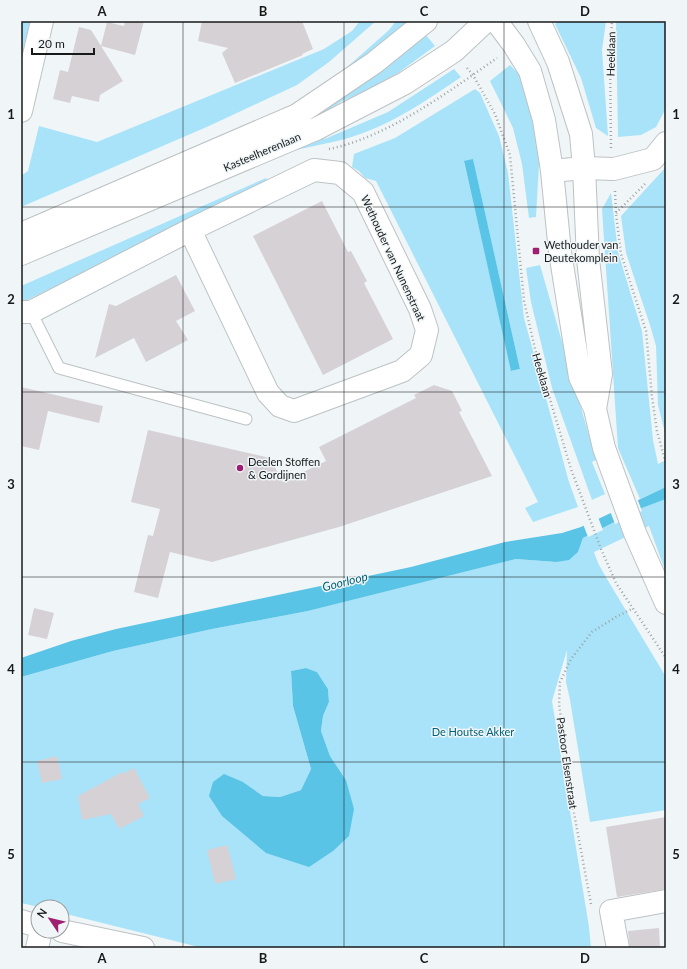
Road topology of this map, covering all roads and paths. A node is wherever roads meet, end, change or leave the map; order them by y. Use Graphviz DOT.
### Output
graph roads {
  1 [pos="42,21"];
  2 [pos="426,21"];
  3 [pos="486,21"];
  4 [pos="496,21"];
  5 [pos="539,21"];
  6 [pos="612,21"];
  7 [pos="473,75"];
  8 [pos="21,111"];
  9 [pos="660,151"];
  10 [pos="584,168"];
  11 [pos="614,169"];
  12 [pos="552,171"];
  13 [pos="616,214"];
  14 [pos="190,230"];
  15 [pos="21,234"];
  16 [pos="21,254"];
  17 [pos="26,312"];
  18 [pos="595,409"];
  19 [pos="246,419"];
  20 [pos="665,454"];
  21 [pos="666,463"];
  22 [pos="666,603"];
  23 [pos="632,609"];
  24 [pos="666,658"];
  25 [pos="666,901"];
  26 [pos="591,907"];
  27 [pos="70,933"];
  28 [pos="143,948"];
  29 [pos="618,948"];
  1 -- 8 [label="main road"];
  2 -- 15 [label="main road, Kasteelherenlaan"];
  3 -- 16 [label="main road, Kasteelherenlaan"];
  4 -- 12 [label="main road"];
  5 -- 10 [label="main road"];
  6 -- 11 [label="path, Heeklaan"];
  7 -- 23 [label="path, Heeklaan"];
  9 -- 11 [label="main road"];
  9 -- 13 [label="path"];
  10 -- 11 [label="main road"];
  10 -- 12 [label="main road"];
  10 -- 18 [label="main road"];
  11 -- 13 [label="path, Heeklaan"];
  12 -- 18 [label="main road"];
  13 -- 20 [label="path, Heeklaan"];
  14 -- 14 [label="main road, Wethouder van Nunenstraat"];
  14 -- 17 [label="main road, Wethouder van Nunenstraat"];
  17 -- 19 [label="lane"];
  18 -- 22 [label="main road"];
  20 -- 21 [label="path, Heeklaan"];
  23 -- 24 [label="path, Heeklaan"];
  23 -- 26 [label="path, Pastoor Elsenstraat"];
  25 -- 29 [label="main road"];
  27 -- 28 [label="main road"];
}
